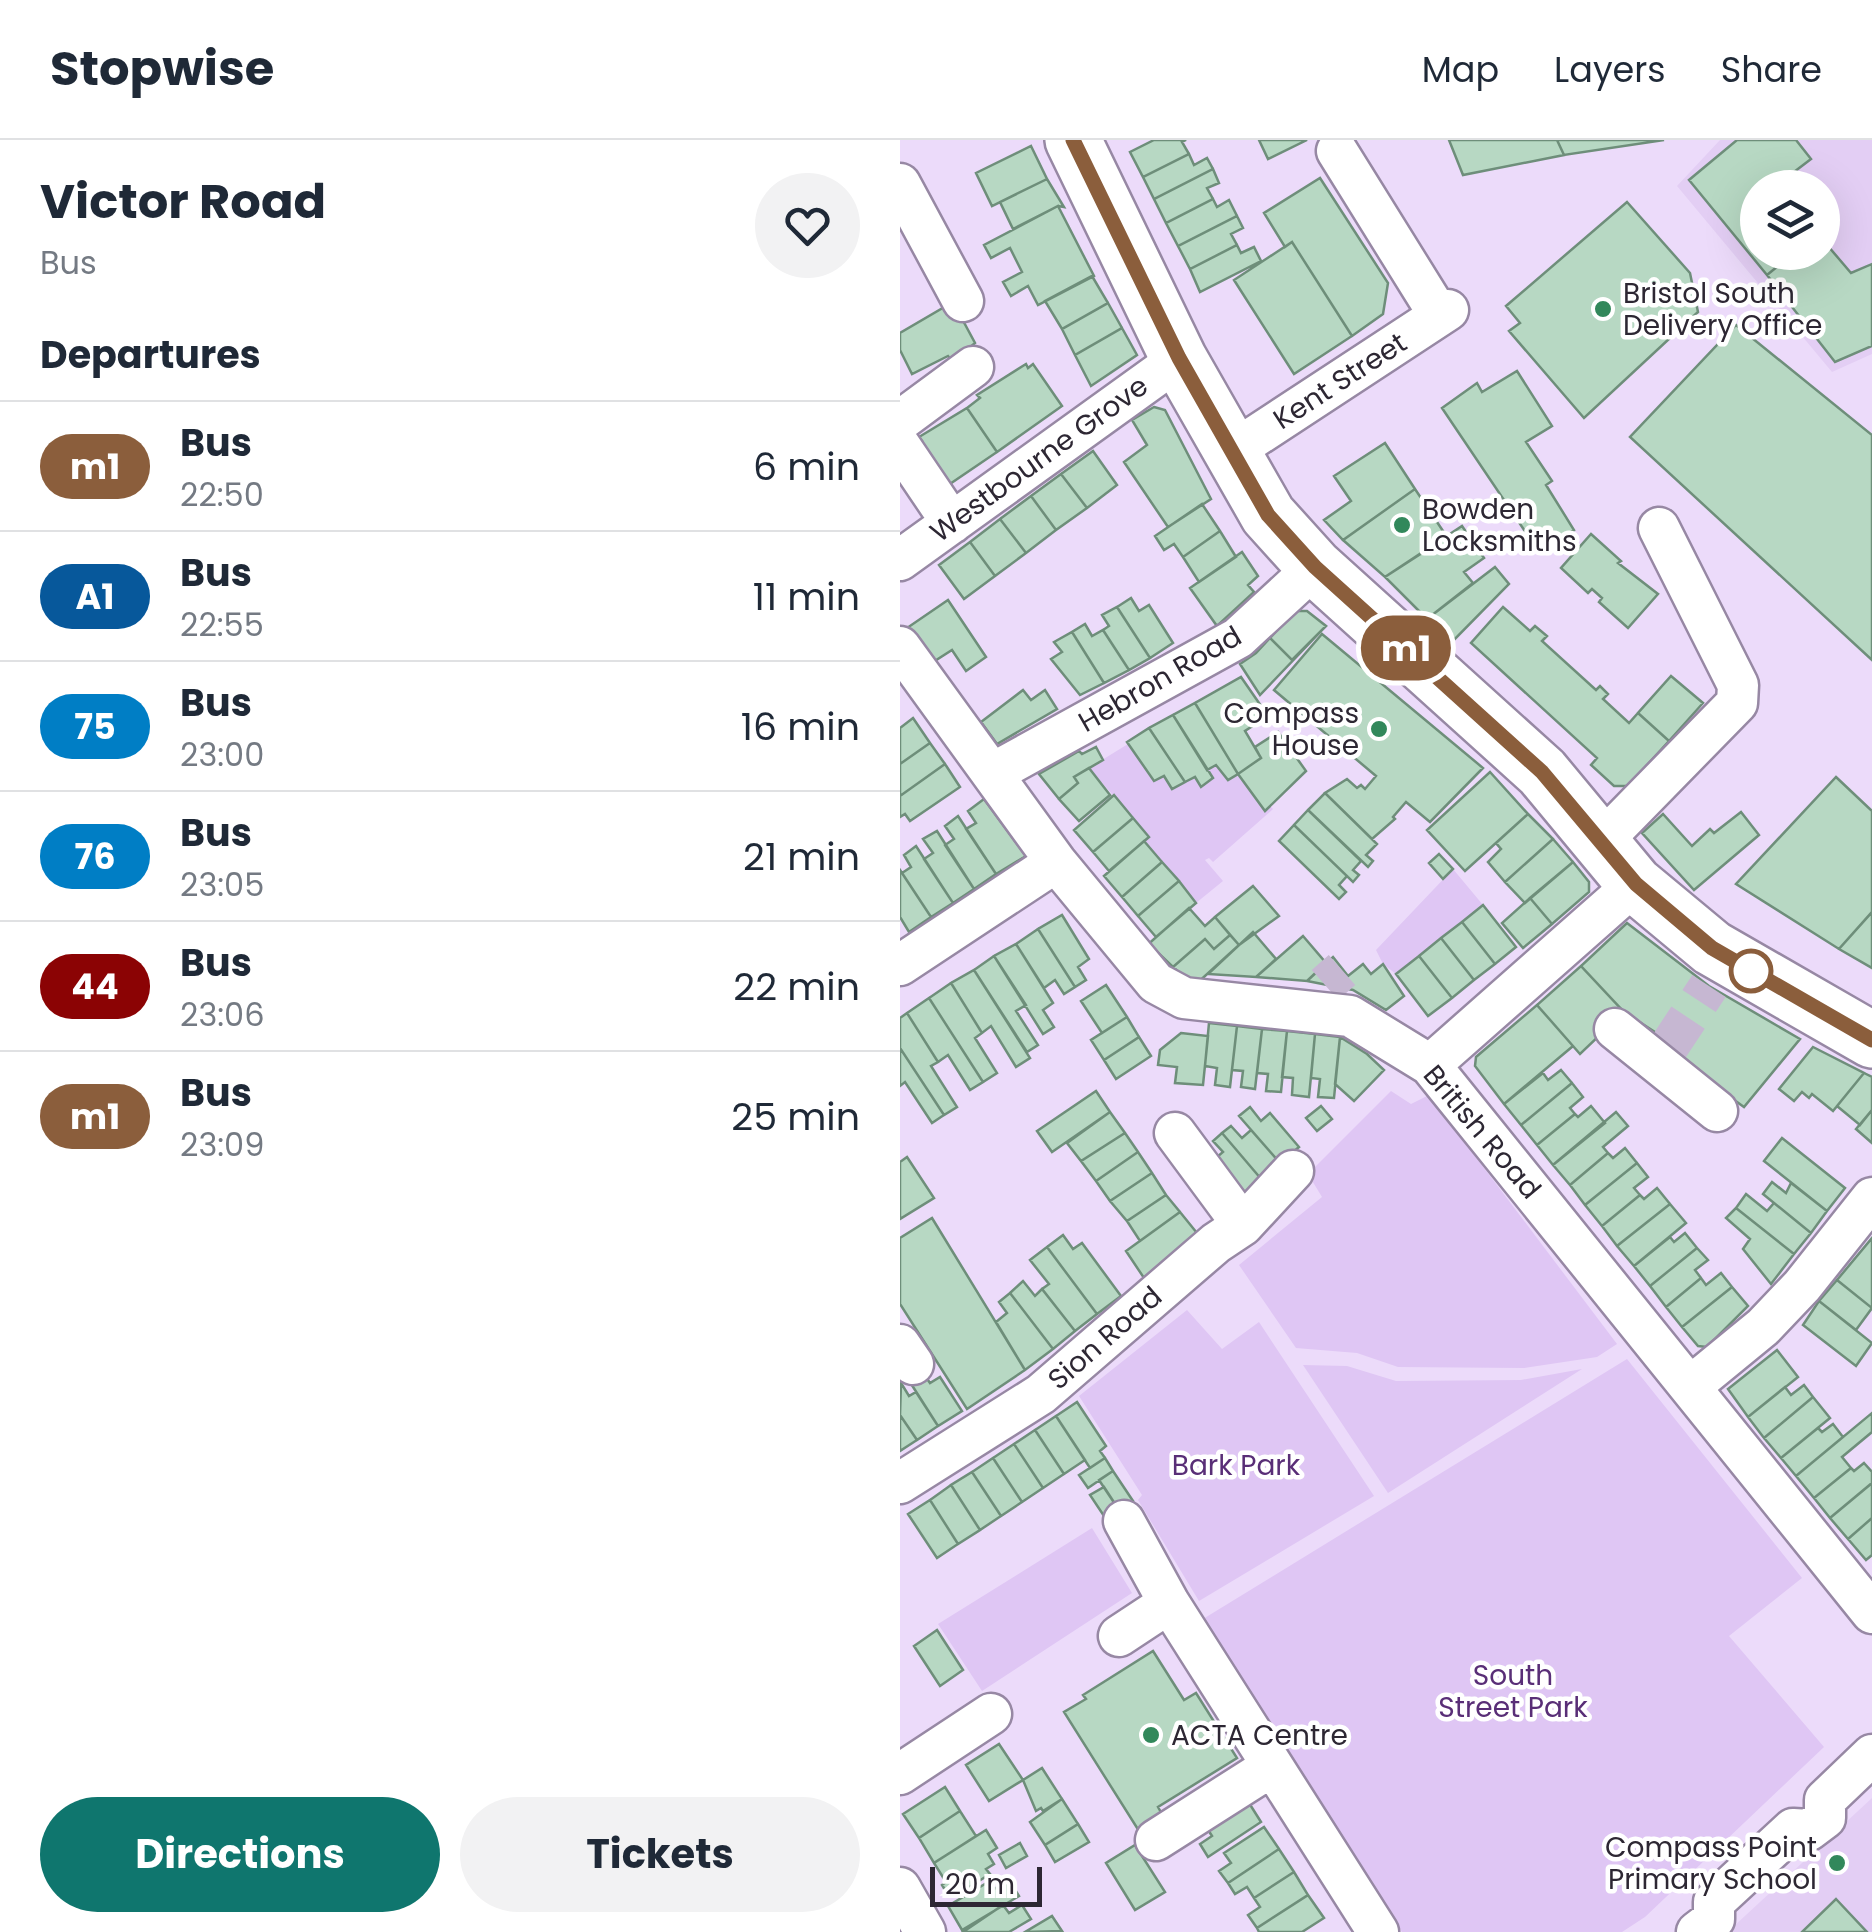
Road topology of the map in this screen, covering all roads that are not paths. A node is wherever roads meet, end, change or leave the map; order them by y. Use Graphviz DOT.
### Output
graph roads {
  1 [pos="1074,140"];
  2 [pos="1338,151"];
  3 [pos="900,184"];
  4 [pos="963,301"];
  5 [pos="1179,358"];
  6 [pos="973,367"];
  7 [pos="900,421"];
  8 [pos="900,446"];
  9 [pos="1232,451"];
  10 [pos="952,523"];
  11 [pos="1659,528"];
  12 [pos="900,560"];
  13 [pos="1315,567"];
  14 [pos="900,647"];
  15 [pos="912,693"];
  16 [pos="993,773"];
  17 [pos="1601,842"];
  18 [pos="1056,862"];
  19 [pos="1636,884"];
  20 [pos="900,965"];
  21 [pos="1615,1029"];
  22 [pos="1872,1040"];
  23 [pos="1430,1064"];
  24 [pos="1717,1111"];
  25 [pos="1174,1134"];
  26 [pos="1293,1171"];
  27 [pos="1872,1198"];
  28 [pos="1244,1225"];
  29 [pos="1690,1386"];
  30 [pos="900,1484"];
  31 [pos="1124,1521"];
  32 [pos="1168,1603"];
  33 [pos="1872,1613"];
  34 [pos="1119,1636"];
  35 [pos="991,1714"];
  36 [pos="1872,1754"];
  37 [pos="1272,1766"];
  38 [pos="900,1774"];
  39 [pos="1156,1840"];
  40 [pos="1694,1926"];
  41 [pos="1378,1932"];
  1 -- 5 [label="highway"];
  2 -- 9 [label="street, Kent Street"];
  3 -- 4 [label="street"];
  5 -- 9 [label="highway"];
  5 -- 10 [label="street, Westbourne Grove"];
  6 -- 7 [label="street"];
  8 -- 10 [label="street"];
  9 -- 13 [label="highway"];
  10 -- 12 [label="street, Westbourne Grove"];
  11 -- 17 [label="street"];
  13 -- 16 [label="street, Hebron Road"];
  13 -- 17 [label="highway"];
  14 -- 15 [label="street, British Road"];
  15 -- 16 [label="street, British Road"];
  16 -- 18 [label="street, British Road"];
  17 -- 19 [label="highway"];
  18 -- 20 [label="street"];
  18 -- 23 [label="street, British Road"];
  19 -- 22 [label="highway"];
  19 -- 23 [label="street"];
  21 -- 24 [label="street"];
  23 -- 29 [label="street, British Road"];
  25 -- 28 [label="street"];
  26 -- 28 [label="street, Sion Road"];
  27 -- 29 [label="street"];
  28 -- 30 [label="street, Sion Road"];
  29 -- 33 [label="street, British Road"];
  31 -- 32 [label="street"];
  32 -- 34 [label="street"];
  32 -- 37 [label="street"];
  35 -- 38 [label="street"];
  36 -- 40 [label="street"];
  37 -- 39 [label="street"];
  37 -- 41 [label="street"];
}
